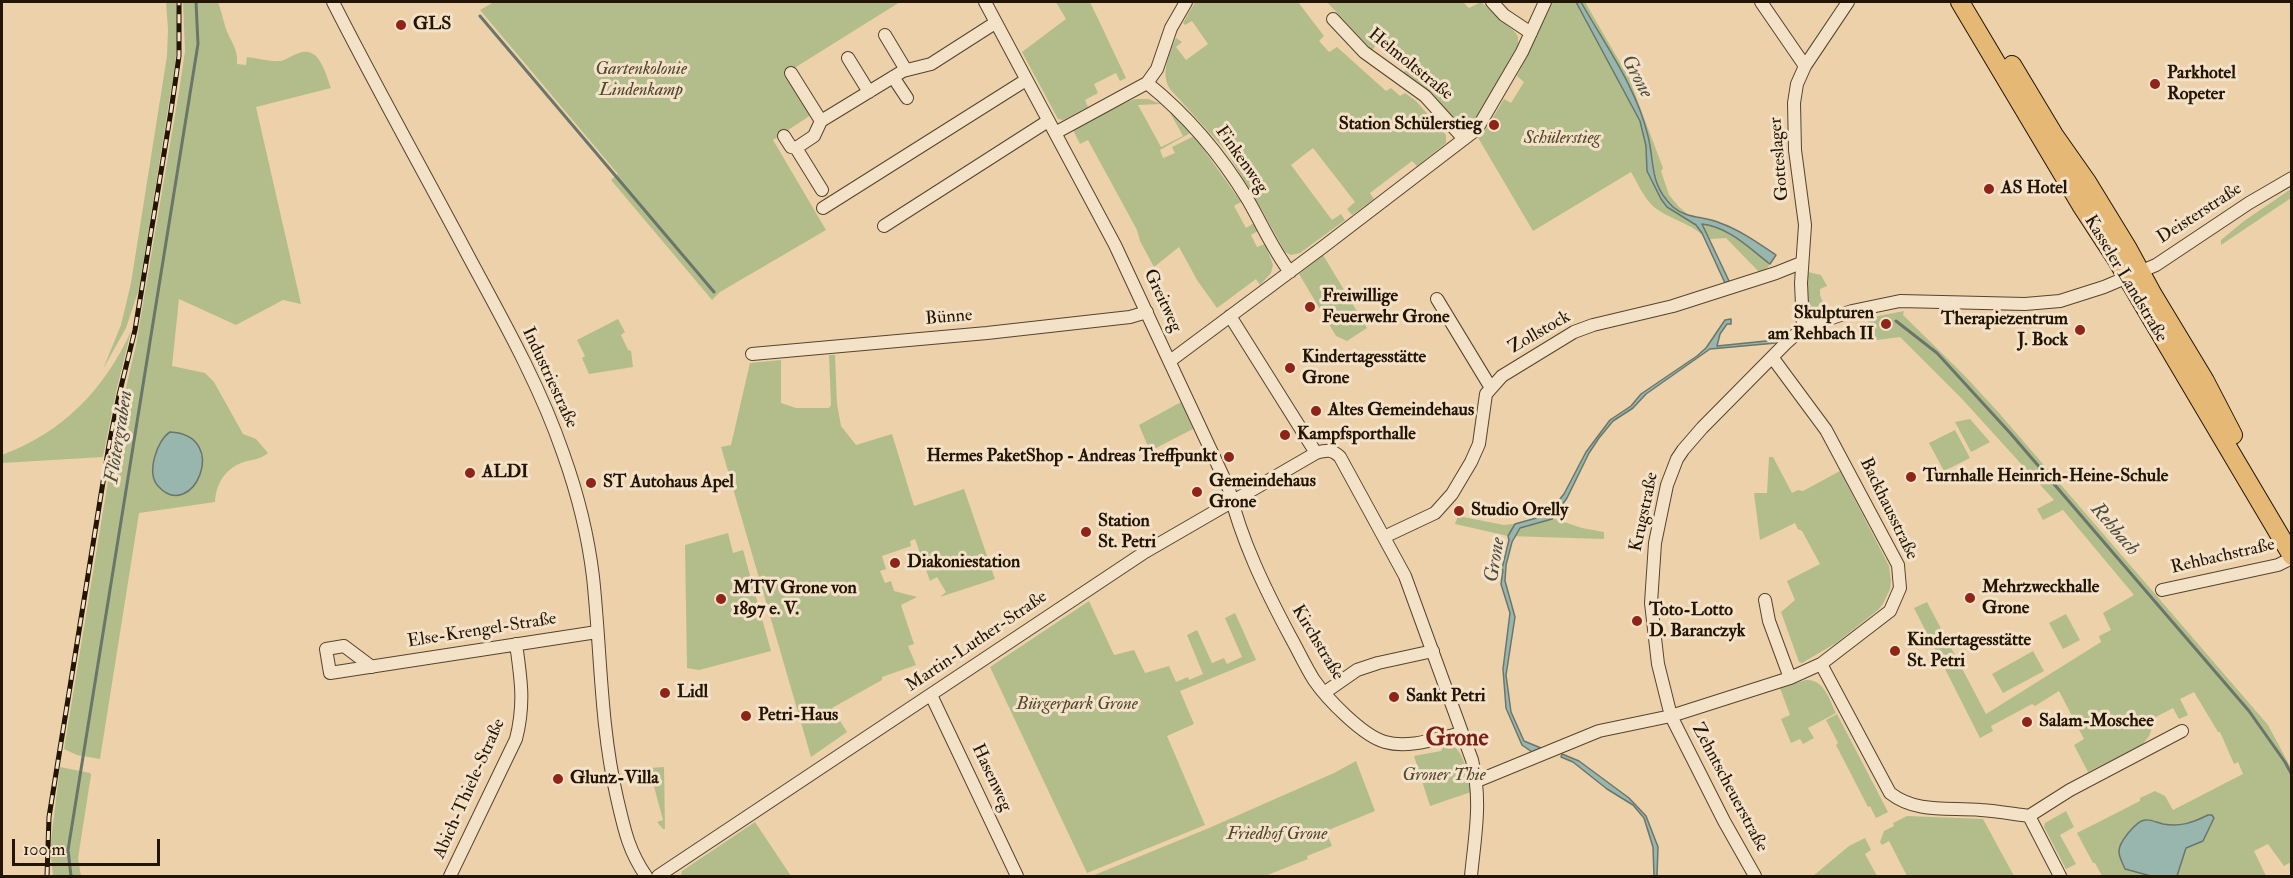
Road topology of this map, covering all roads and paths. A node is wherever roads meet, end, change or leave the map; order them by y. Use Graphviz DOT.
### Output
graph roads {
  1 [pos="333,2"];
  2 [pos="985,2"];
  3 [pos="1186,2"];
  4 [pos="1492,2"];
  5 [pos="1545,2"];
  6 [pos="1761,2"];
  7 [pos="1848,2"];
  8 [pos="1960,2"];
  9 [pos="1974,2"];
  10 [pos="1333,19"];
  11 [pos="995,23"];
  12 [pos="1531,33"];
  13 [pos="885,35"];
  14 [pos="848,58"];
  15 [pos="1805,66"];
  16 [pos="906,70"];
  17 [pos="791,73"];
  18 [pos="893,77"];
  19 [pos="1026,80"];
  20 [pos="1147,82"];
  21 [pos="869,92"];
  22 [pos="907,98"];
  23 [pos="821,121"];
  24 [pos="1048,121"];
  25 [pos="1055,133"];
  26 [pos="784,136"];
  27 [pos="1464,139"];
  28 [pos="796,148"];
  29 [pos="2292,178"];
  30 [pos="822,190"];
  31 [pos="823,208"];
  32 [pos="884,226"];
  33 [pos="1801,263"];
  34 [pos="1290,272"];
  35 [pos="2134,275"];
  36 [pos="1437,299"];
  37 [pos="1147,312"];
  38 [pos="1230,316"];
  39 [pos="1803,328"];
  40 [pos="752,354"];
  41 [pos="1772,357"];
  42 [pos="1170,361"];
  43 [pos="1491,388"];
  44 [pos="1320,452"];
  45 [pos="1232,501"];
  46 [pos="2292,533"];
  47 [pos="1384,537"];
  48 [pos="2292,557"];
  49 [pos="2162,590"];
  50 [pos="1765,600"];
  51 [pos="597,632"];
  52 [pos="516,644"];
  53 [pos="1433,651"];
  54 [pos="1821,664"];
  55 [pos="372,667"];
  56 [pos="1790,678"];
  57 [pos="1324,693"];
  58 [pos="931,694"];
  59 [pos="1671,716"];
  60 [pos="2182,731"];
  61 [pos="1462,733"];
  62 [pos="1477,781"];
  63 [pos="619,806"];
  64 [pos="2029,816"];
  65 [pos="450,876"];
  66 [pos="646,876"];
  67 [pos="656,876"];
  68 [pos="1017,876"];
  69 [pos="1471,876"];
  70 [pos="1755,876"];
  71 [pos="2060,876"];
  1 -- 51 [label="street, Industriestraße"];
  2 -- 11 [label="street, Greitweg"];
  3 -- 20 [label="street"];
  4 -- 12 [label="street"];
  5 -- 12 [label="street"];
  6 -- 15 [label="street"];
  7 -- 15 [label="street, Gotteslager"];
  8 -- 35 [label="main road, Kasseler Landstraße"];
  9 -- 35 [label="main road, Kasseler Landstraße"];
  10 -- 27 [label="street, Helmoltstraße"];
  11 -- 16 [label="street"];
  11 -- 19 [label="street, Greitweg"];
  12 -- 27 [label="street"];
  13 -- 16 [label="street"];
  14 -- 21 [label="street"];
  15 -- 33 [label="street, Gotteslager"];
  16 -- 18 [label="street"];
  17 -- 23 [label="street"];
  18 -- 21 [label="street"];
  18 -- 22 [label="street"];
  19 -- 24 [label="street, Greitweg"];
  19 -- 31 [label="street"];
  20 -- 25 [label="street"];
  20 -- 34 [label="street, Finkenweg"];
  21 -- 23 [label="street"];
  23 -- 28 [label="street"];
  24 -- 25 [label="street, Greitweg"];
  24 -- 32 [label="street"];
  25 -- 37 [label="street, Greitweg"];
  26 -- 28 [label="street"];
  27 -- 34 [label="street"];
  28 -- 30 [label="street"];
  29 -- 35 [label="street, Deisterstraße"];
  33 -- 39 [label="street, Gotteslager"];
  33 -- 43 [label="street, Zollstock"];
  34 -- 38 [label="street"];
  35 -- 39 [label="street"];
  35 -- 46 [label="main road, Kasseler Landstraße"];
  35 -- 48 [label="main road, Kasseler Landstraße"];
  36 -- 43 [label="street"];
  37 -- 40 [label="street, Bünne"];
  37 -- 42 [label="street, Greitweg"];
  38 -- 42 [label="street"];
  38 -- 44 [label="street"];
  39 -- 41 [label="street, Krugstraße"];
  41 -- 54 [label="street, Backhausstraße"];
  41 -- 59 [label="street, Krugstraße"];
  42 -- 45 [label="street, Greitweg"];
  43 -- 47 [label="street"];
  44 -- 45 [label="street, Martin-Luther-Straße"];
  44 -- 47 [label="street"];
  45 -- 57 [label="street, Kirchstraße"];
  45 -- 58 [label="street, Martin-Luther-Straße"];
  47 -- 53 [label="street"];
  48 -- 49 [label="street, Rehbachstraße"];
  50 -- 56 [label="street"];
  51 -- 52 [label="street, Else-Krengel-Straße"];
  51 -- 63 [label="street, Industriestraße"];
  52 -- 55 [label="street, Else-Krengel-Straße"];
  52 -- 65 [label="street, Abich-Thiele-Straße"];
  53 -- 57 [label="street"];
  53 -- 61 [label="street"];
  54 -- 56 [label="street, Backhausstraße"];
  54 -- 64 [label="street"];
  56 -- 59 [label="street, Backhausstraße"];
  57 -- 61 [label="street, Kirchstraße"];
  58 -- 67 [label="street, Martin-Luther-Straße"];
  58 -- 68 [label="street, Hasenweg"];
  59 -- 62 [label="street, Backhausstraße"];
  59 -- 70 [label="street, Zehntscheuerstraße"];
  60 -- 64 [label="street"];
  61 -- 62 [label="street"];
  62 -- 69 [label="street"];
  63 -- 66 [label="street, Industriestraße"];
  63 -- 67 [label="street, Industriestraße"];
  64 -- 71 [label="street"];
}
